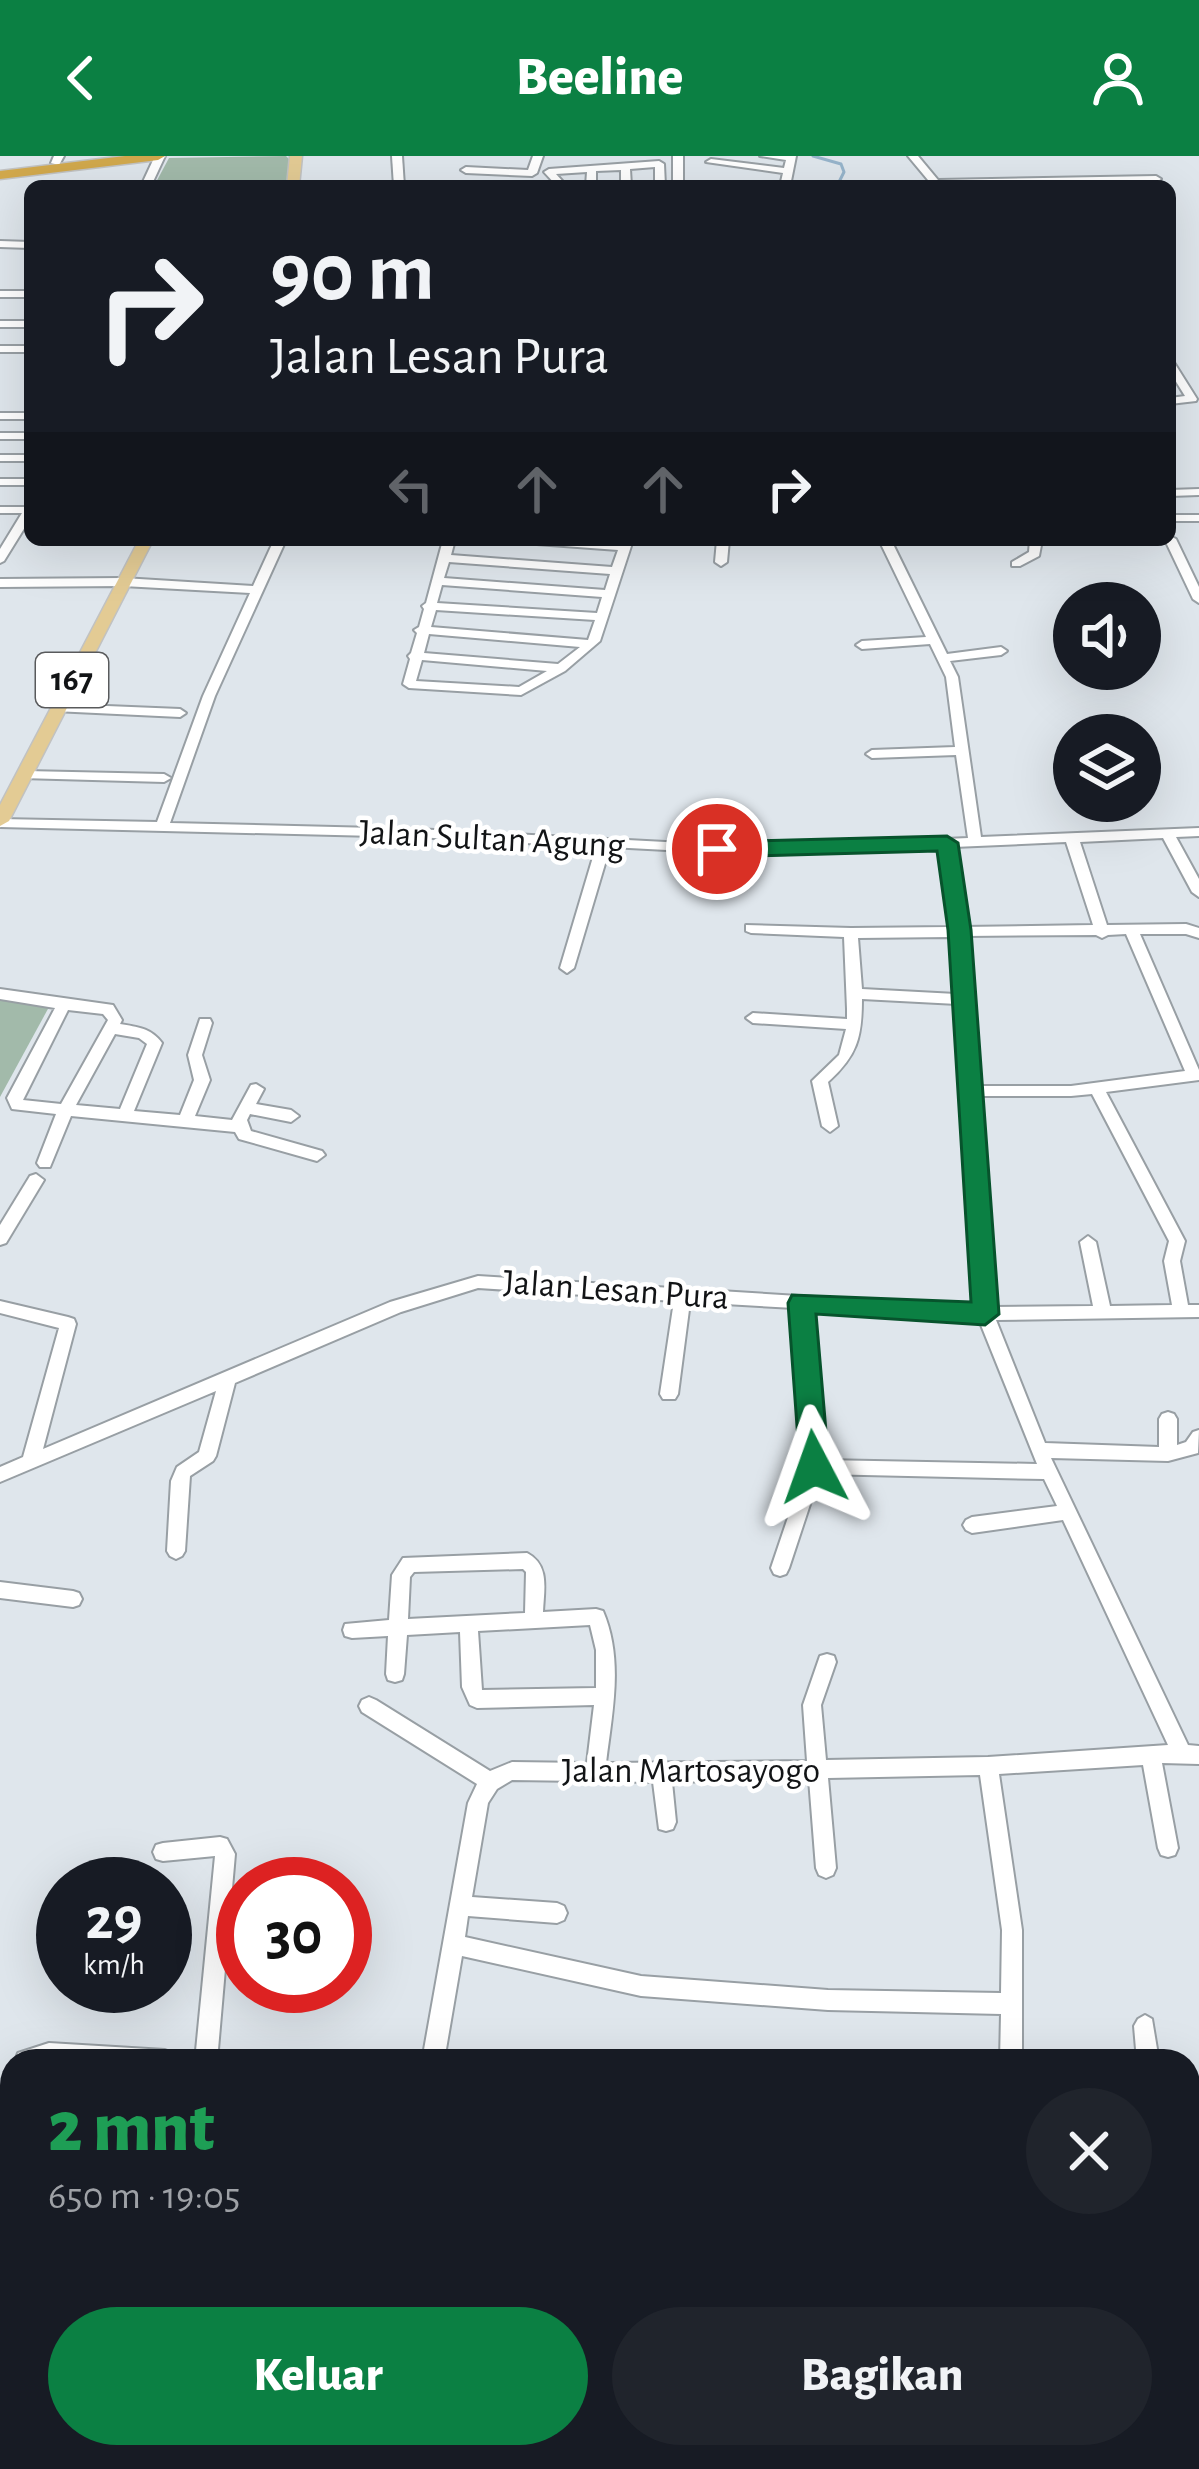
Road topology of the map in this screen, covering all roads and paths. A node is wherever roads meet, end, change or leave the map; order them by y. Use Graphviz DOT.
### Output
graph roads {
  1 [pos="115,156"];
  2 [pos="159,156"];
  3 [pos="766,156"];
  4 [pos="913,156"];
  5 [pos="790,157"];
  6 [pos="58,160"];
  7 [pos="482,160"];
  8 [pos="92,161"];
  9 [pos="535,163"];
  10 [pos="626,166"];
  11 [pos="592,168"];
  12 [pos="466,170"];
  13 [pos="787,171"];
  14 [pos="0,172"];
  15 [pos="721,173"];
  16 [pos="1156,178"];
  17 [pos="555,180"];
  18 [pos="591,180"];
  19 [pos="626,180"];
  20 [pos="660,180"];
  21 [pos="786,180"];
  22 [pos="933,180"];
  23 [pos="1106,180"];
  24 [pos="3,244"];
  25 [pos="0,260"];
  26 [pos="1176,374"];
  27 [pos="1176,401"];
  28 [pos="7,537"];
  29 [pos="143,546"];
  30 [pos="277,546"];
  31 [pos="447,546"];
  32 [pos="624,546"];
  33 [pos="723,546"];
  34 [pos="888,546"];
  35 [pos="1035,546"];
  36 [pos="1173,546"];
  37 [pos="443,558"];
  38 [pos="0,559"];
  39 [pos="721,562"];
  40 [pos="1016,563"];
  41 [pos="1181,564"];
  42 [pos="1199,564"];
  43 [pos="615,571"];
  44 [pos="436,581"];
  45 [pos="123,582"];
  46 [pos="0,583"];
  47 [pos="257,590"];
  48 [pos="607,594"];
  49 [pos="1199,599"];
  50 [pos="428,606"];
  51 [pos="601,617"];
  52 [pos="420,630"];
  53 [pos="935,640"];
  54 [pos="592,644"];
  55 [pos="862,645"];
  56 [pos="1000,651"];
  57 [pos="414,656"];
  58 [pos="945,658"];
  59 [pos="561,668"];
  60 [pos="58,708"];
  61 [pos="179,713"];
  62 [pos="964,751"];
  63 [pos="872,754"];
  64 [pos="26,775"];
  65 [pos="164,778"];
  66 [pos="0,822"];
  67 [pos="162,827"];
  68 [pos="1199,832"];
  69 [pos="1168,834"];
  70 [pos="1072,839"];
  71 [pos="975,842"];
  72 [pos="947,843"];
  73 [pos="604,844"];
  74 [pos="1199,892"];
  75 [pos="751,928"];
  76 [pos="960,930"];
  77 [pos="1132,932"];
  78 [pos="851,933"];
  79 [pos="1102,933"];
  80 [pos="1199,933"];
  81 [pos="567,968"];
  82 [pos="0,994"];
  83 [pos="853,994"];
  84 [pos="964,999"];
  85 [pos="64,1004"];
  86 [pos="753,1018"];
  87 [pos="205,1023"];
  88 [pos="851,1024"];
  89 [pos="111,1028"];
  90 [pos="1196,1076"];
  91 [pos="1096,1088"];
  92 [pos="256,1089"];
  93 [pos="973,1091"];
  94 [pos="66,1109"];
  95 [pos="125,1115"];
  96 [pos="244,1115"];
  97 [pos="291,1116"];
  98 [pos="184,1122"];
  99 [pos="830,1126"];
  100 [pos="317,1155"];
  101 [pos="0,1239"];
  102 [pos="1088,1242"];
  103 [pos="683,1296"];
  104 [pos="802,1303"];
  105 [pos="0,1307"];
  106 [pos="1190,1311"];
  107 [pos="1102,1312"];
  108 [pos="985,1314"];
  109 [pos="227,1381"];
  110 [pos="670,1394"];
  111 [pos="1168,1420"];
  112 [pos="1199,1437"];
  113 [pos="1039,1450"];
  114 [pos="1168,1454"];
  115 [pos="30,1465"];
  116 [pos="814,1467"];
  117 [pos="1048,1472"];
  118 [pos="0,1475"];
  119 [pos="1069,1512"];
  120 [pos="972,1525"];
  121 [pos="176,1551"];
  122 [pos="780,1568"];
  123 [pos="0,1590"];
  124 [pos="73,1599"];
  125 [pos="533,1621"];
  126 [pos="469,1625"];
  127 [pos="398,1627"];
  128 [pos="352,1630"];
  129 [pos="826,1662"];
  130 [pos="395,1674"];
  131 [pos="603,1696"];
  132 [pos="369,1706"];
  133 [pos="1150,1754"];
  134 [pos="1190,1754"];
  135 [pos="988,1766"];
  136 [pos="815,1770"];
  137 [pos="595,1773"];
  138 [pos="662,1773"];
  139 [pos="490,1782"];
  140 [pos="666,1822"];
  141 [pos="1168,1848"];
  142 [pos="163,1852"];
  143 [pos="826,1868"];
  144 [pos="460,1906"];
  145 [pos="556,1913"];
  146 [pos="453,1944"];
  147 [pos="1011,2004"];
  148 [pos="1144,2026"];
  149 [pos="207,2049"];
  150 [pos="435,2049"];
  151 [pos="1011,2049"];
  152 [pos="1147,2049"];
  1 -- 8 [label="highway"];
  2 -- 8 [label="highway"];
  3 -- 5 [label="street"];
  4 -- 22 [label="street"];
  5 -- 13 [label="street"];
  6 -- 8 [label="highway"];
  6 -- 14 [label="highway"];
  7 -- 9 [label="street"];
  8 -- 14 [label="highway"];
  9 -- 12 [label="street"];
  10 -- 11 [label="street"];
  10 -- 19 [label="street"];
  10 -- 20 [label="street"];
  11 -- 17 [label="street"];
  11 -- 18 [label="street"];
  13 -- 15 [label="street"];
  13 -- 21 [label="street"];
  16 -- 23 [label="street"];
  24 -- 25 [label="street"];
  26 -- 27 [label="street"];
  28 -- 38 [label="street"];
  29 -- 45 [label="main road, 167"];
  30 -- 47 [label="street"];
  31 -- 37 [label="street"];
  32 -- 43 [label="street"];
  33 -- 39 [label="street"];
  34 -- 53 [label="street"];
  35 -- 40 [label="street"];
  36 -- 41 [label="street"];
  37 -- 43 [label="street"];
  37 -- 44 [label="street"];
  41 -- 42 [label="street"];
  41 -- 49 [label="street"];
  43 -- 48 [label="street"];
  44 -- 48 [label="street"];
  44 -- 50 [label="street"];
  45 -- 46 [label="street"];
  45 -- 47 [label="street"];
  45 -- 60 [label="main road, 167"];
  47 -- 67 [label="street"];
  48 -- 51 [label="street"];
  50 -- 51 [label="street"];
  50 -- 52 [label="street"];
  51 -- 54 [label="street"];
  52 -- 54 [label="street"];
  52 -- 57 [label="street"];
  53 -- 55 [label="street"];
  53 -- 58 [label="street"];
  54 -- 59 [label="street"];
  56 -- 58 [label="street"];
  57 -- 59 [label="street"];
  57 -- 59 [label="street"];
  58 -- 62 [label="street"];
  60 -- 61 [label="street"];
  60 -- 64 [label="main road, 167"];
  62 -- 63 [label="street"];
  62 -- 71 [label="street"];
  64 -- 65 [label="street"];
  64 -- 66 [label="main road, 167"];
  66 -- 67 [label="street, Jalan Sultan Agung"];
  67 -- 73 [label="street, Jalan Sultan Agung"];
  68 -- 69 [label="street, Jalan Sultan Agung"];
  69 -- 70 [label="street, Jalan Sultan Agung"];
  69 -- 74 [label="street"];
  70 -- 71 [label="street, Jalan Sultan Agung"];
  70 -- 79 [label="street"];
  71 -- 72 [label="street, Jalan Sultan Agung"];
  72 -- 73 [label="street, Jalan Sultan Agung"];
  72 -- 76 [label="street, Jalan Martosayogo"];
  73 -- 81 [label="street"];
  75 -- 78 [label="street"];
  76 -- 78 [label="street"];
  76 -- 79 [label="street"];
  76 -- 84 [label="street, Jalan Martosayogo"];
  77 -- 79 [label="street"];
  77 -- 80 [label="street"];
  77 -- 90 [label="street"];
  78 -- 83 [label="street"];
  82 -- 85 [label="street"];
  83 -- 84 [label="street"];
  83 -- 88 [label="street"];
  84 -- 93 [label="street, Jalan Martosayogo"];
  85 -- 89 [label="street"];
  85 -- 94 [label="street"];
  86 -- 88 [label="street"];
  87 -- 98 [label="street"];
  88 -- 99 [label="street"];
  89 -- 94 [label="street"];
  89 -- 95 [label="street"];
  90 -- 91 [label="street"];
  91 -- 93 [label="street"];
  91 -- 106 [label="street"];
  92 -- 96 [label="street"];
  93 -- 108 [label="street, Jalan Martosayogo"];
  94 -- 95 [label="street"];
  94 -- 101 [label="street"];
  95 -- 98 [label="street"];
  96 -- 97 [label="street"];
  96 -- 98 [label="street"];
  96 -- 100 [label="street"];
  102 -- 107 [label="street"];
  103 -- 104 [label="street, Jalan Lesan Pura"];
  103 -- 109 [label="street, Jalan Lesan Pura"];
  103 -- 110 [label="street"];
  104 -- 108 [label="street, Jalan Lesan Pura"];
  104 -- 116 [label="street"];
  105 -- 115 [label="street"];
  106 -- 107 [label="street, Jalan Lesan Pura"];
  107 -- 108 [label="street, Jalan Lesan Pura"];
  108 -- 113 [label="street, Jalan Martosayogo"];
  109 -- 115 [label="street, Jalan Lesan Pura"];
  109 -- 121 [label="street"];
  111 -- 114 [label="street"];
  112 -- 114 [label="street"];
  113 -- 114 [label="street"];
  113 -- 117 [label="street, Jalan Martosayogo"];
  115 -- 118 [label="street, Jalan Lesan Pura"];
  116 -- 117 [label="street"];
  116 -- 122 [label="street"];
  117 -- 119 [label="street, Jalan Martosayogo"];
  119 -- 120 [label="street"];
  119 -- 134 [label="street, Jalan Martosayogo"];
  123 -- 124 [label="street"];
  125 -- 126 [label="street"];
  125 -- 127 [label="street"];
  125 -- 131 [label="street"];
  126 -- 127 [label="street"];
  126 -- 131 [label="street"];
  127 -- 128 [label="street"];
  127 -- 130 [label="street"];
  129 -- 136 [label="street"];
  131 -- 137 [label="street"];
  132 -- 139 [label="street"];
  133 -- 134 [label="street, Jalan Martosayogo"];
  133 -- 135 [label="street, Jalan Martosayogo"];
  133 -- 141 [label="street"];
  135 -- 136 [label="street, Jalan Martosayogo"];
  135 -- 147 [label="street"];
  136 -- 138 [label="street, Jalan Martosayogo"];
  136 -- 143 [label="street"];
  137 -- 138 [label="street, Jalan Martosayogo"];
  137 -- 139 [label="street, Jalan Martosayogo"];
  138 -- 140 [label="street"];
  139 -- 144 [label="street"];
  142 -- 149 [label="street"];
  144 -- 145 [label="street"];
  144 -- 146 [label="street"];
  146 -- 147 [label="street"];
  146 -- 150 [label="street"];
  147 -- 151 [label="street"];
  148 -- 152 [label="street"];
}
